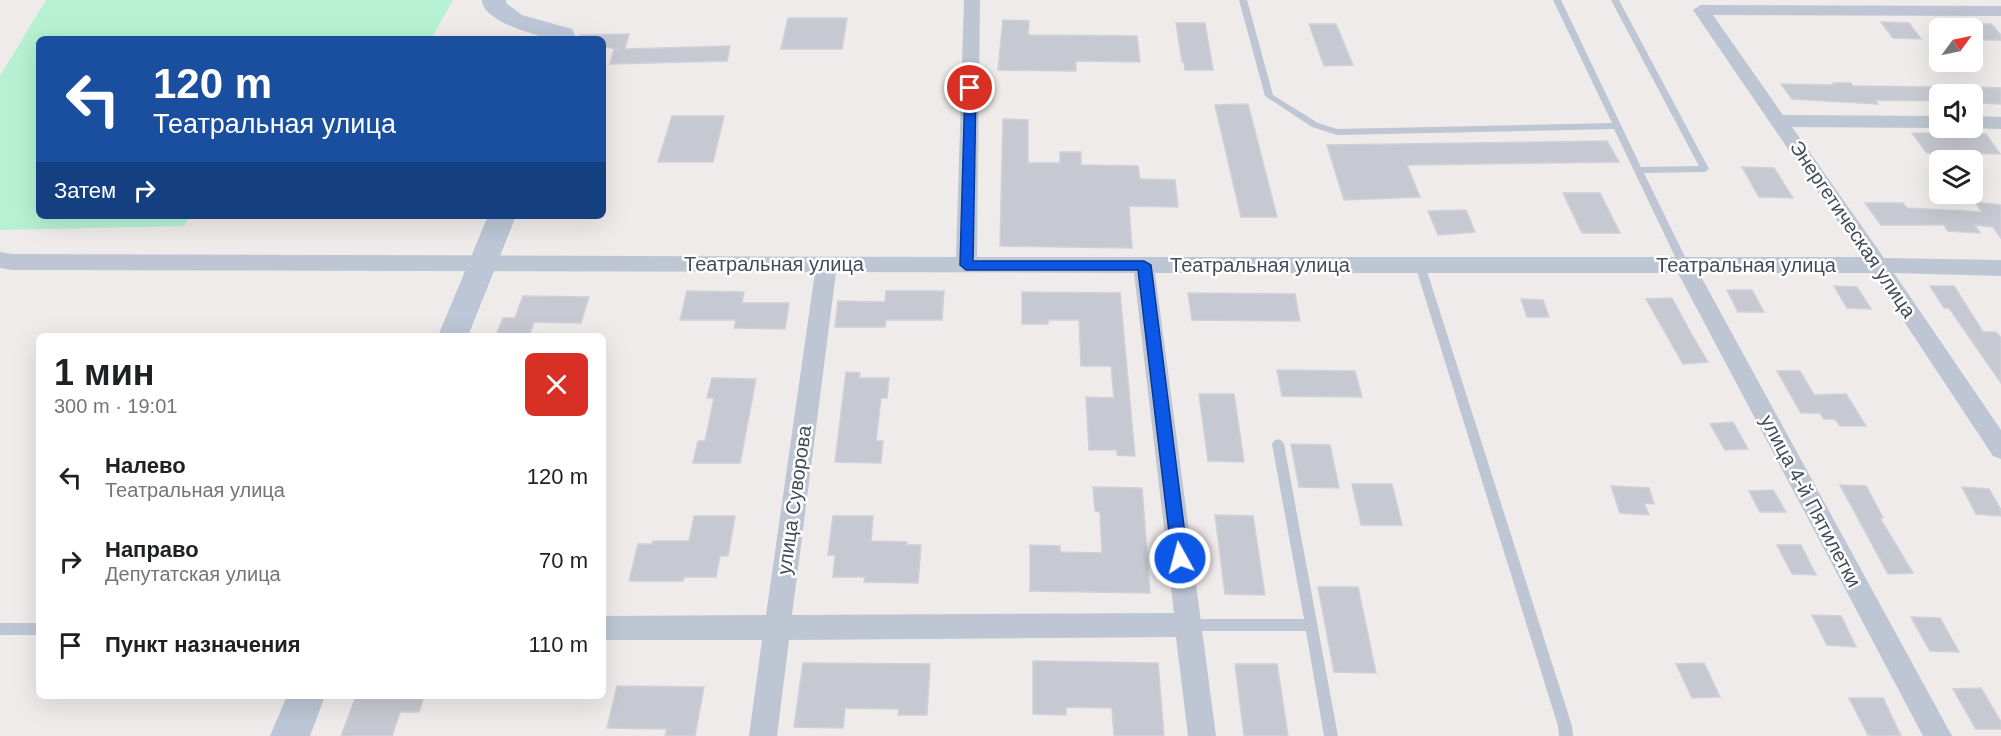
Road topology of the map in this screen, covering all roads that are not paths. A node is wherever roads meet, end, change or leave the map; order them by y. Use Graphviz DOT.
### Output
graph roads {
  1 [pos="494,0"];
  2 [pos="972,0"];
  3 [pos="1243,0"];
  4 [pos="1557,0"];
  5 [pos="1615,0"];
  6 [pos="1994,0"];
  7 [pos="2001,7"];
  8 [pos="2001,11"];
  9 [pos="565,36"];
  10 [pos="1779,121"];
  11 [pos="1929,122"];
  12 [pos="1983,123"];
  13 [pos="2001,123"];
  14 [pos="1617,126"];
  15 [pos="1638,170"];
  16 [pos="501,219"];
  17 [pos="0,260"];
  18 [pos="483,263"];
  19 [pos="826,265"];
  20 [pos="966,265"];
  21 [pos="1144,265"];
  22 [pos="1420,265"];
  23 [pos="1684,265"];
  24 [pos="1878,265"];
  25 [pos="2001,268"];
  26 [pos="454,333"];
  27 [pos="1278,444"];
  28 [pos="2001,449"];
  29 [pos="1188,625"];
  30 [pos="1311,625"];
  31 [pos="777,627"];
  32 [pos="606,628"];
  33 [pos="0,629"];
  34 [pos="36,629"];
  35 [pos="305,699"];
  36 [pos="290,736"];
  37 [pos="763,736"];
  38 [pos="1202,736"];
  39 [pos="1331,736"];
  40 [pos="1566,736"];
  41 [pos="1938,736"];
  1 -- 9 [label="main road"];
  2 -- 20 [label="street"];
  3 -- 14 [label="lane"];
  4 -- 14 [label="lane"];
  5 -- 15 [label="lane"];
  6 -- 7 [label="street"];
  8 -- 10 [label="street, Энергетическая улица"];
  10 -- 11 [label="street"];
  10 -- 24 [label="street, Энергетическая улица"];
  12 -- 13 [label="street"];
  14 -- 15 [label="lane"];
  15 -- 23 [label="lane"];
  16 -- 18 [label="main road"];
  17 -- 18 [label="street, Театральная улица"];
  18 -- 19 [label="street, Театральная улица"];
  18 -- 26 [label="main road"];
  19 -- 20 [label="street, Театральная улица"];
  19 -- 31 [label="street, улица Суворова"];
  20 -- 21 [label="street, Театральная улица"];
  21 -- 22 [label="street, Театральная улица"];
  21 -- 29 [label="street"];
  22 -- 23 [label="street, Театральная улица"];
  22 -- 40 [label="lane"];
  23 -- 24 [label="street, Театральная улица"];
  23 -- 41 [label="street, улица 4-й Пятилетки"];
  24 -- 25 [label="street, Театральная улица"];
  24 -- 28 [label="street, Энергетическая улица"];
  27 -- 30 [label="lane"];
  29 -- 30 [label="lane"];
  29 -- 31 [label="street"];
  29 -- 38 [label="street"];
  30 -- 39 [label="lane"];
  31 -- 32 [label="street"];
  31 -- 37 [label="street, улица Суворова"];
  33 -- 34 [label="lane"];
  35 -- 36 [label="main road"];
}
